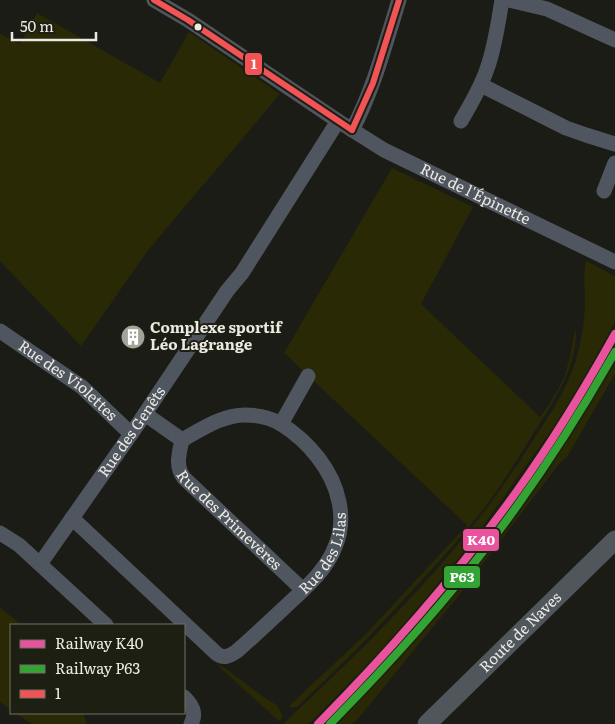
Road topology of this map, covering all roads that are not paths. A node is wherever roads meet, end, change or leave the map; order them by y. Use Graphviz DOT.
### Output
graph roads {
  1 [pos="154,0"];
  2 [pos="399,0"];
  3 [pos="502,0"];
  4 [pos="509,0"];
  5 [pos="615,40"];
  6 [pos="481,86"];
  7 [pos="338,121"];
  8 [pos="461,121"];
  9 [pos="352,130"];
  10 [pos="615,144"];
  11 [pos="615,163"];
  12 [pos="604,191"];
  13 [pos="615,262"];
  14 [pos="0,331"];
  15 [pos="308,376"];
  16 [pos="145,414"];
  17 [pos="281,424"];
  18 [pos="131,434"];
  19 [pos="182,440"];
  20 [pos="72,518"];
  21 [pos="0,533"];
  22 [pos="615,540"];
  23 [pos="40,564"];
  24 [pos="303,590"];
  25 [pos="105,624"];
  26 [pos="185,698"];
  27 [pos="191,724"];
  28 [pos="427,724"];
  1 -- 7 [label="street, Rue de l'Épinette"];
  2 -- 9 [label="street"];
  3 -- 6 [label="street"];
  4 -- 5 [label="street"];
  6 -- 8 [label="street"];
  6 -- 10 [label="street"];
  7 -- 9 [label="street, Rue de l'Épinette"];
  7 -- 16 [label="street, Rue des Genêts"];
  9 -- 13 [label="street, Rue de l'Épinette"];
  11 -- 12 [label="street"];
  14 -- 18 [label="street, Rue des Violettes"];
  15 -- 17 [label="street"];
  16 -- 18 [label="street, Rue des Genêts"];
  16 -- 19 [label="street"];
  17 -- 19 [label="street, Rue des Lilas"];
  17 -- 24 [label="street, Rue des Lilas"];
  18 -- 20 [label="street, Rue des Genêts"];
  19 -- 24 [label="street, Rue des Primevères"];
  20 -- 23 [label="street, Rue des Genêts"];
  20 -- 24 [label="street, Rue des Lilas"];
  21 -- 23 [label="street"];
  22 -- 28 [label="main road, Route de Naves"];
  23 -- 25 [label="street"];
  26 -- 27 [label="street"];
}
